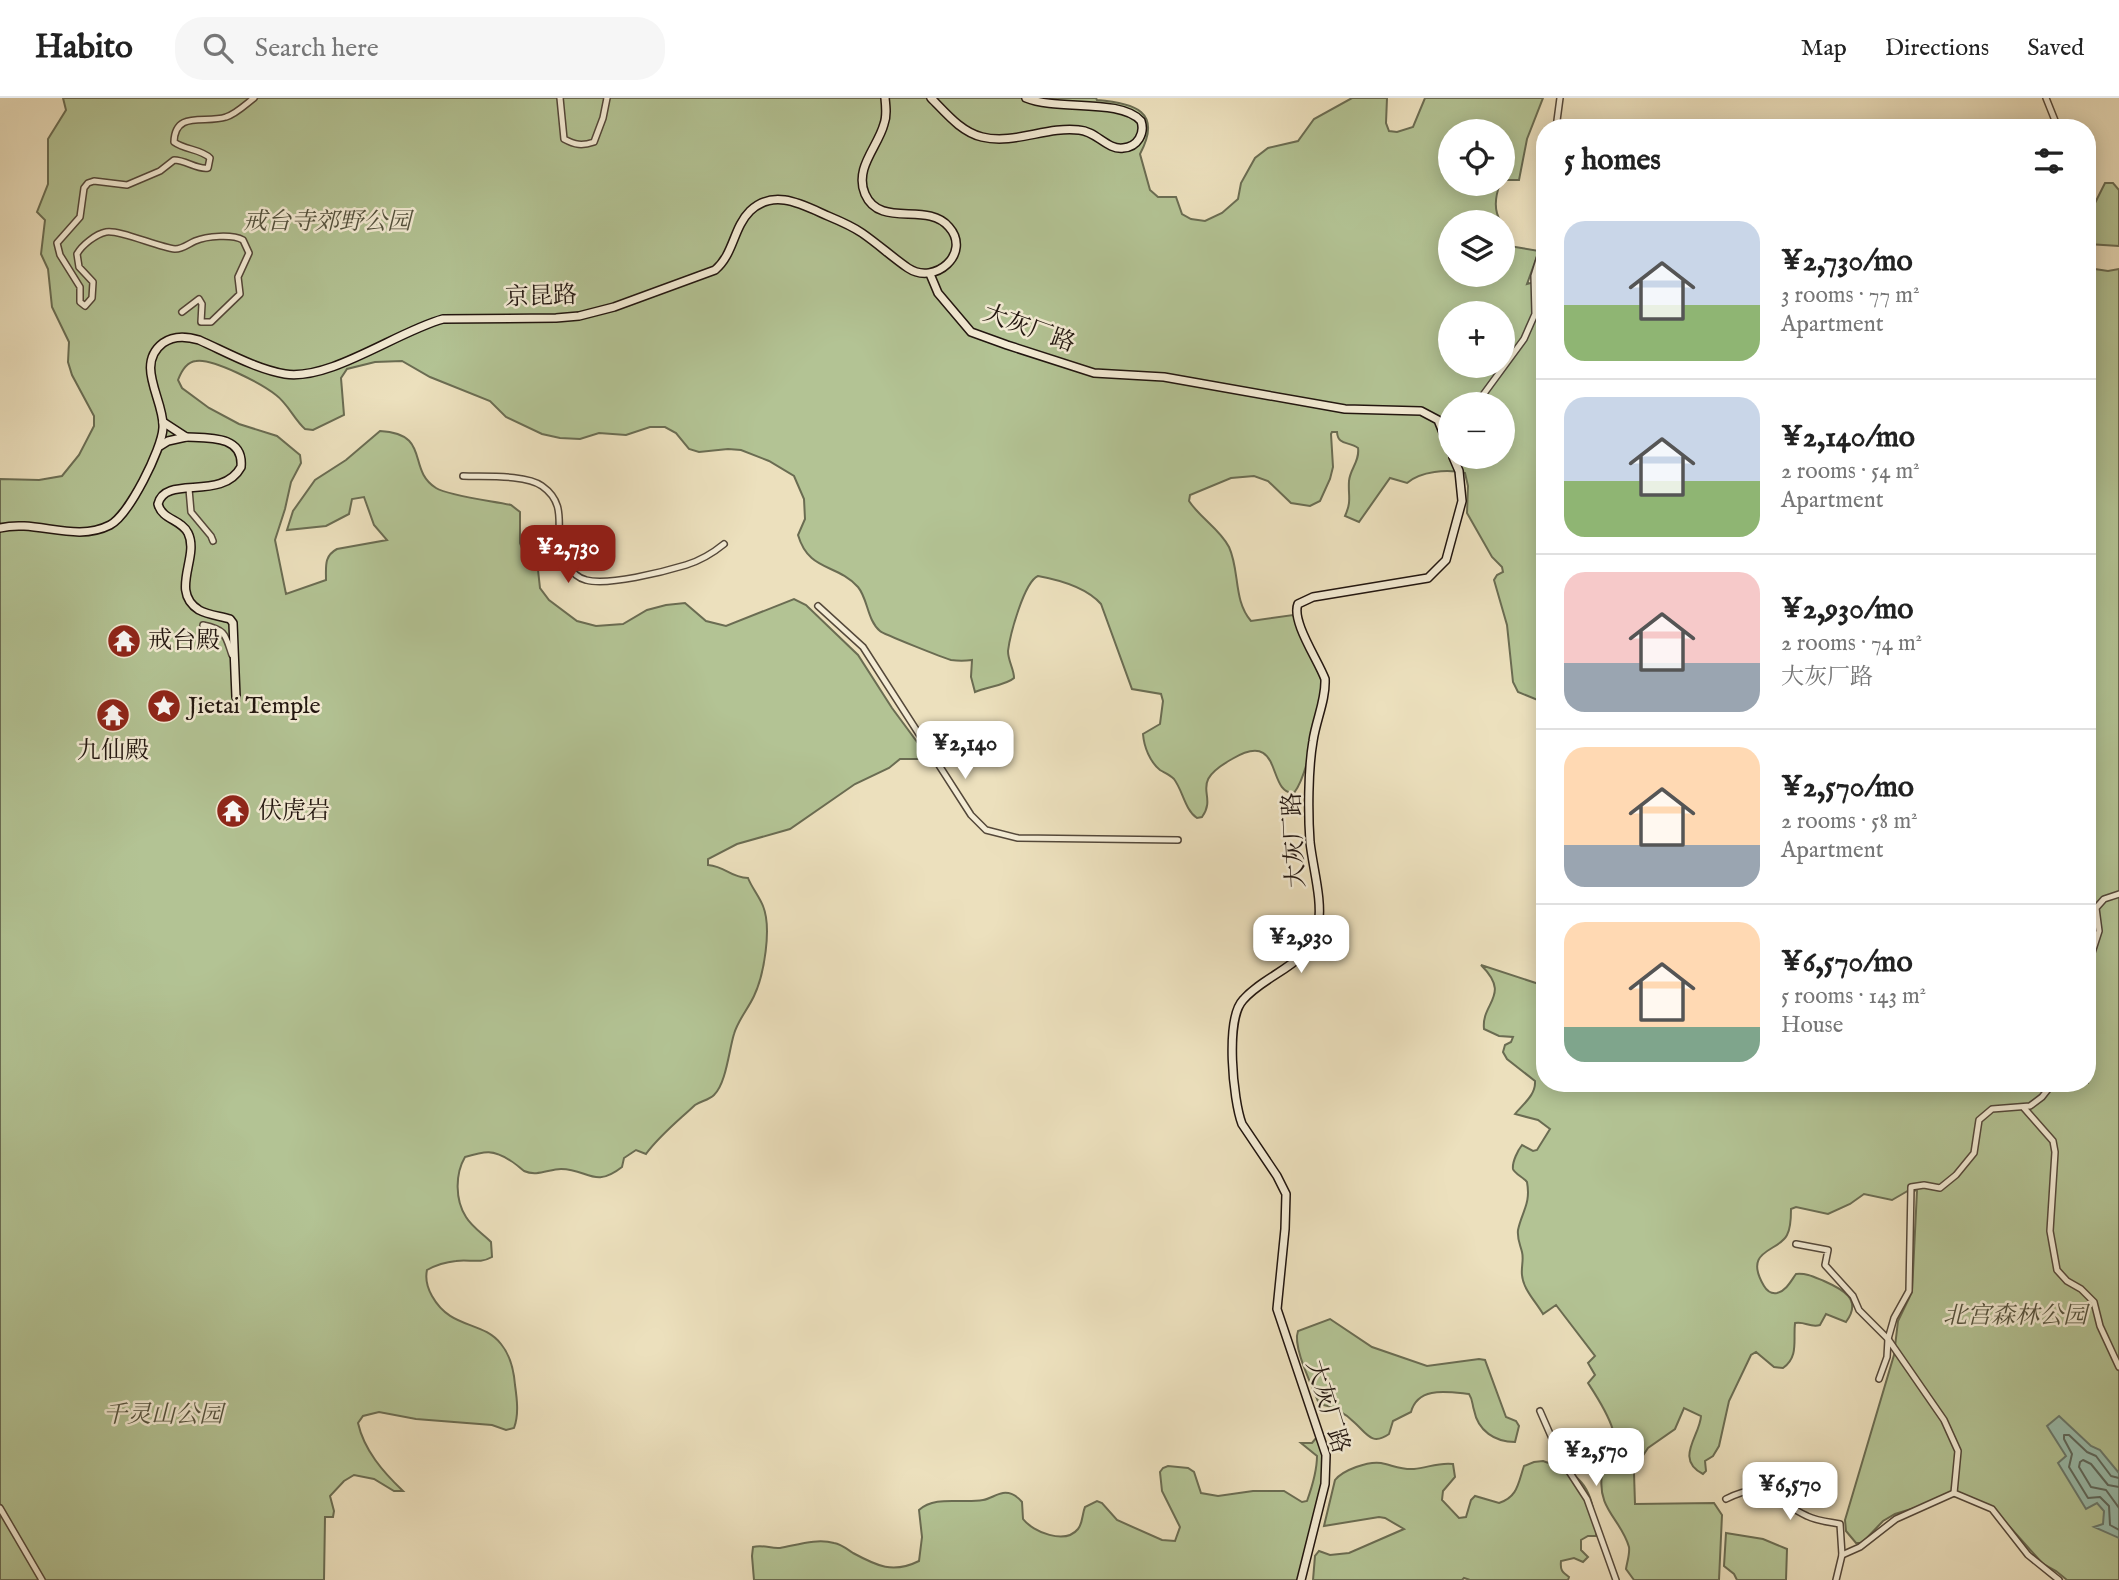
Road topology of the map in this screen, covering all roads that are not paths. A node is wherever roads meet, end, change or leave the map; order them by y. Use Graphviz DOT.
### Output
graph roads {
  1 [pos="254,98"];
  2 [pos="560,98"];
  3 [pos="607,98"];
  4 [pos="885,98"];
  5 [pos="931,98"];
  6 [pos="1026,98"];
  7 [pos="1560,98"];
  8 [pos="2046,98"];
  9 [pos="1557,119"];
  10 [pos="2054,119"];
  11 [pos="1536,271"];
  12 [pos="930,274"];
  13 [pos="182,312"];
  14 [pos="1486,392"];
  15 [pos="163,422"];
  16 [pos="1438,422"];
  17 [pos="186,437"];
  18 [pos="159,447"];
  19 [pos="1458,469"];
  20 [pos="463,476"];
  21 [pos="189,489"];
  22 [pos="0,528"];
  23 [pos="213,541"];
  24 [pos="724,544"];
  25 [pos="818,606"];
  26 [pos="203,625"];
  27 [pos="233,659"];
  28 [pos="236,697"];
  29 [pos="1178,840"];
  30 [pos="2119,894"];
  31 [pos="2096,908"];
  32 [pos="2096,908"];
  33 [pos="2096,940"];
  34 [pos="2046,1092"];
  35 [pos="2024,1108"];
  36 [pos="1796,1244"];
  37 [pos="1888,1339"];
  38 [pos="2119,1367"];
  39 [pos="1879,1380"];
  40 [pos="1540,1411"];
  41 [pos="1954,1493"];
  42 [pos="1726,1499"];
  43 [pos="0,1508"];
  44 [pos="1842,1555"];
  45 [pos="41,1580"];
  46 [pos="1301,1580"];
  47 [pos="1616,1580"];
  48 [pos="1836,1580"];
  49 [pos="2059,1580"];
  1 -- 13 [label="street"];
  2 -- 3 [label="street"];
  4 -- 12 [label="street"];
  5 -- 6 [label="street"];
  7 -- 9 [label="street"];
  8 -- 10 [label="street"];
  11 -- 14 [label="street"];
  12 -- 15 [label="street, 京昆路"];
  12 -- 16 [label="street, 大灰厂路"];
  15 -- 17 [label="street"];
  15 -- 18 [label="street, 京昆路"];
  17 -- 18 [label="street"];
  17 -- 21 [label="street"];
  18 -- 22 [label="street, 京昆路"];
  19 -- 46 [label="street, 大灰厂路"];
  20 -- 24 [label="street"];
  21 -- 23 [label="street"];
  21 -- 27 [label="street"];
  25 -- 29 [label="street"];
  26 -- 27 [label="street"];
  27 -- 28 [label="street"];
  30 -- 32 [label="street"];
  31 -- 33 [label="street"];
  34 -- 35 [label="street"];
  35 -- 37 [label="street"];
  35 -- 38 [label="street"];
  36 -- 37 [label="street"];
  37 -- 39 [label="street"];
  37 -- 41 [label="street"];
  40 -- 47 [label="street"];
  41 -- 44 [label="street"];
  41 -- 49 [label="street"];
  42 -- 44 [label="street"];
  43 -- 45 [label="street"];
  44 -- 48 [label="street"];
}
